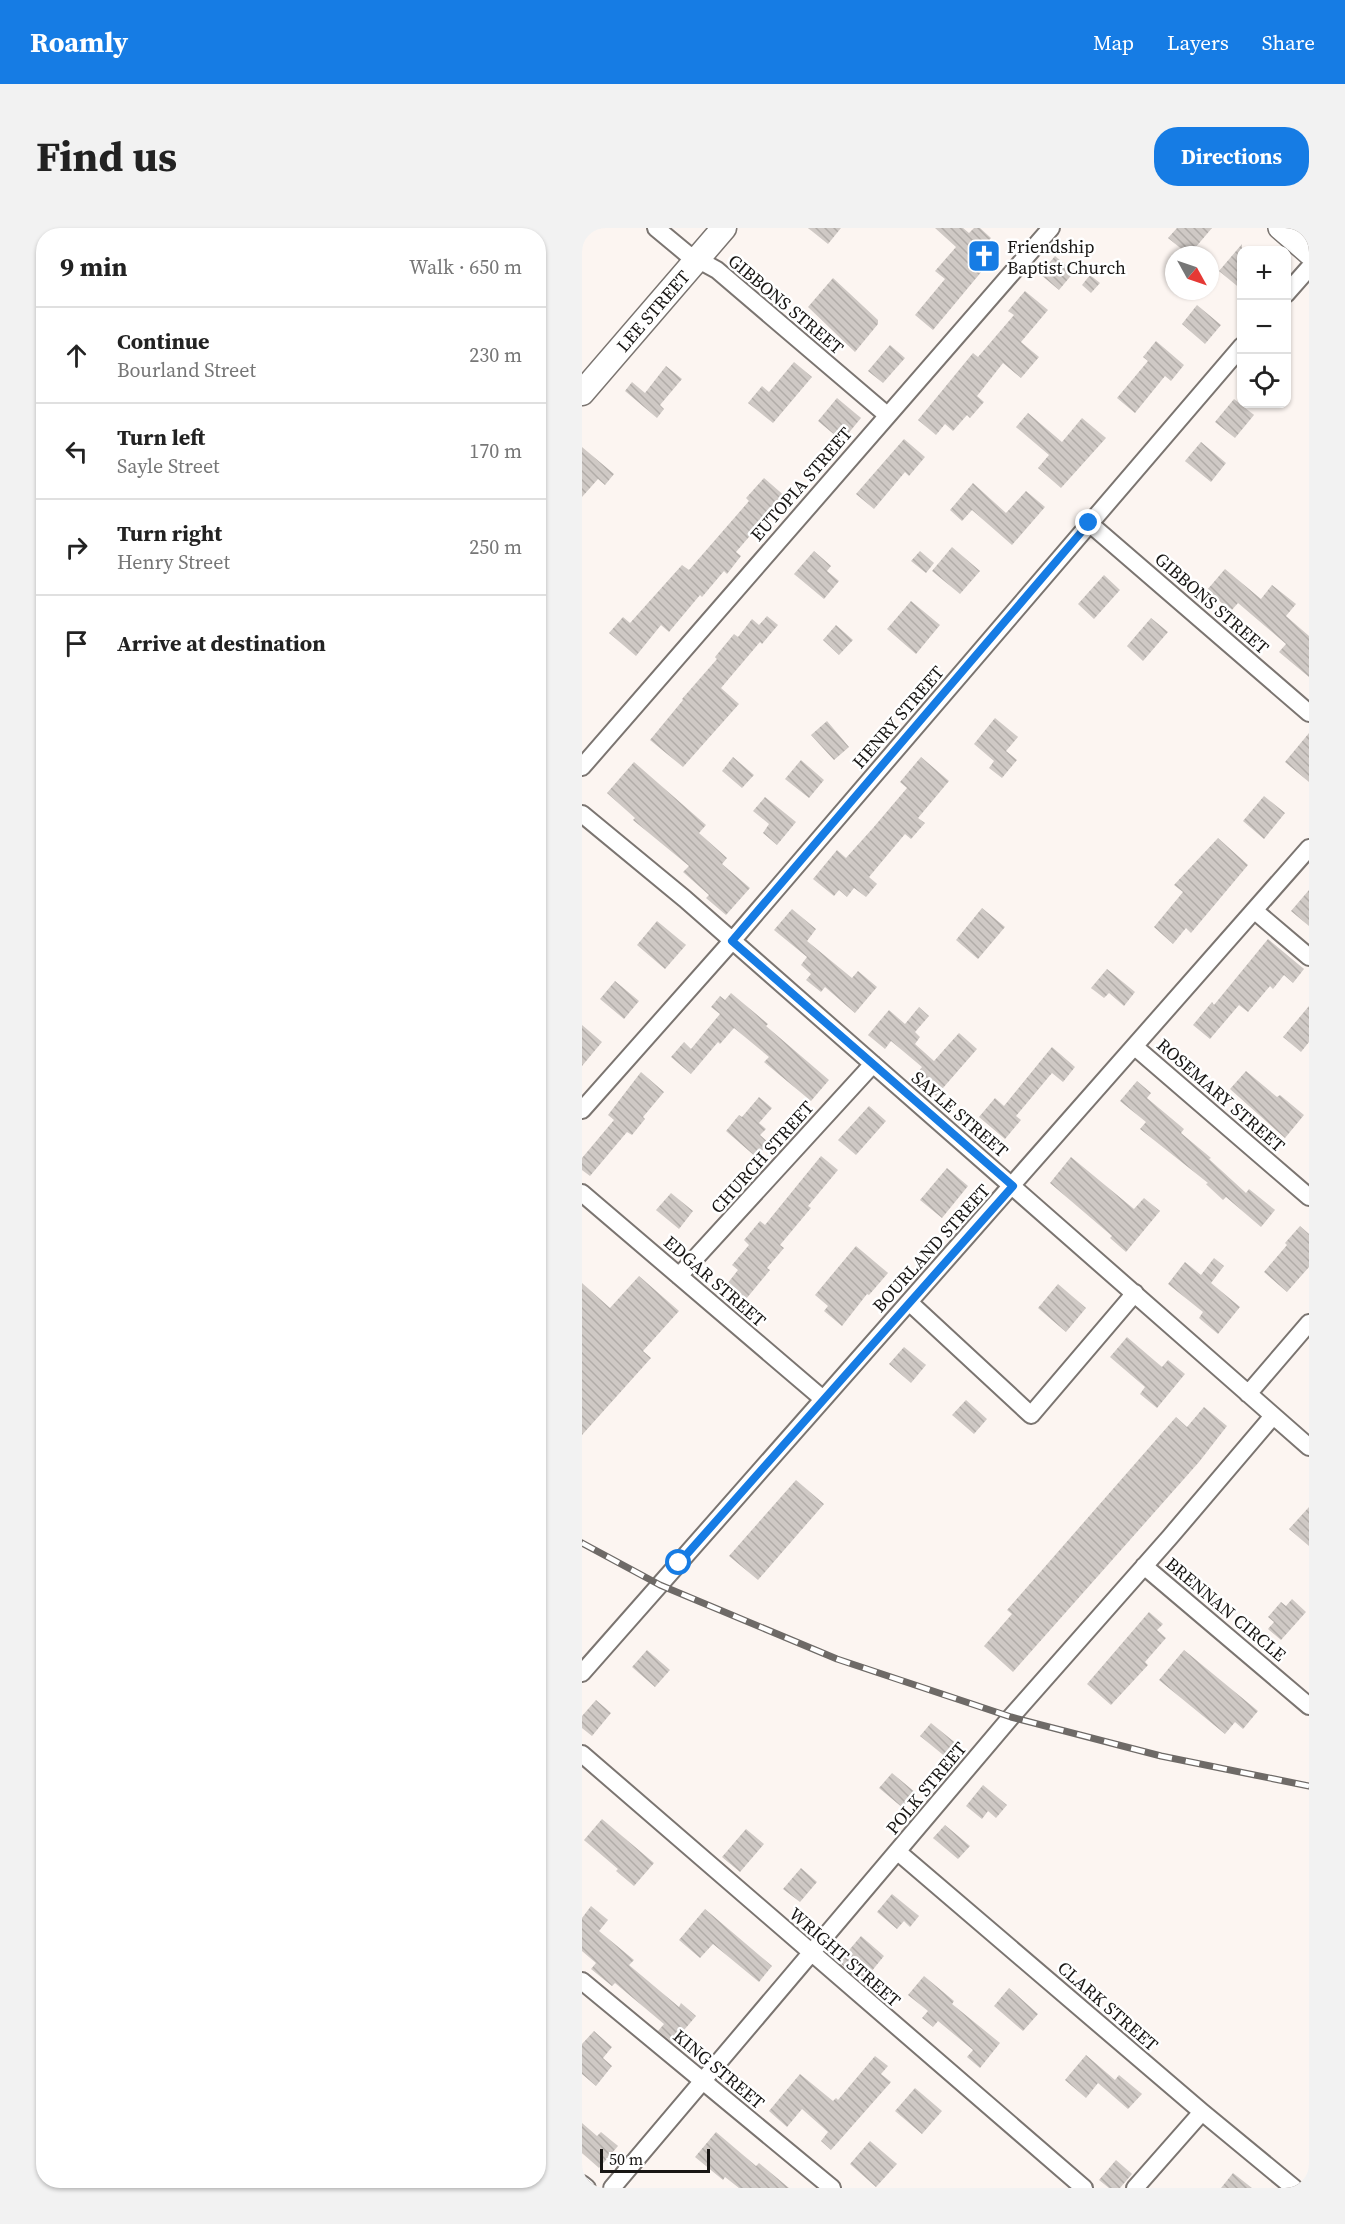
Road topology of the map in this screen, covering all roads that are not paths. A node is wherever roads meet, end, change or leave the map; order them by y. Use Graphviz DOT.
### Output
graph roads {
  1 [pos="656,228"];
  2 [pos="724,228"];
  3 [pos="1051,228"];
  4 [pos="1279,228"];
  5 [pos="1309,254"];
  6 [pos="699,258"];
  7 [pos="1309,268"];
  8 [pos="1291,289"];
  9 [pos="1237,352"];
  10 [pos="582,393"];
  11 [pos="887,415"];
  12 [pos="1089,523"];
  13 [pos="1309,713"];
  14 [pos="582,767"];
  15 [pos="582,814"];
  16 [pos="1309,848"];
  17 [pos="1255,911"];
  18 [pos="732,941"];
  19 [pos="1309,957"];
  20 [pos="1135,1047"];
  21 [pos="873,1064"];
  22 [pos="582,1110"];
  23 [pos="1013,1186"];
  24 [pos="582,1193"];
  25 [pos="1309,1197"];
  26 [pos="679,1276"];
  27 [pos="1135,1293"];
  28 [pos="909,1302"];
  29 [pos="1309,1323"];
  30 [pos="1248,1394"];
  31 [pos="823,1399"];
  32 [pos="1274,1416"];
  33 [pos="1309,1447"];
  34 [pos="1144,1566"];
  35 [pos="582,1674"];
  36 [pos="1309,1706"];
  37 [pos="582,1754"];
  38 [pos="898,1852"];
  39 [pos="811,1953"];
  40 [pos="582,1981"];
  41 [pos="704,2081"];
  42 [pos="1202,2112"];
  43 [pos="582,2184"];
  44 [pos="586,2188"];
  45 [pos="612,2188"];
  46 [pos="832,2188"];
  47 [pos="1084,2188"];
  48 [pos="1135,2188"];
  49 [pos="1294,2188"];
  1 -- 6 [label="street, GIBBONS STREET"];
  2 -- 6 [label="main road, LEE STREET"];
  3 -- 11 [label="street, EUTOPIA STREET"];
  4 -- 5 [label="street"];
  6 -- 10 [label="main road, LEE STREET"];
  6 -- 11 [label="street, GIBBONS STREET"];
  7 -- 8 [label="street"];
  9 -- 12 [label="street, HENRY STREET"];
  11 -- 14 [label="street, EUTOPIA STREET"];
  12 -- 13 [label="street, GIBBONS STREET"];
  12 -- 18 [label="street, HENRY STREET"];
  15 -- 18 [label="street, SAYLE STREET"];
  16 -- 17 [label="street, BOURLAND STREET"];
  17 -- 19 [label="street"];
  17 -- 20 [label="street, BOURLAND STREET"];
  18 -- 21 [label="street, SAYLE STREET"];
  18 -- 22 [label="street, HENRY STREET"];
  20 -- 23 [label="street, BOURLAND STREET"];
  20 -- 25 [label="street, ROSEMARY STREET"];
  21 -- 23 [label="street, SAYLE STREET"];
  21 -- 26 [label="street, CHURCH STREET"];
  23 -- 27 [label="street, SAYLE STREET"];
  23 -- 28 [label="street, BOURLAND STREET"];
  24 -- 26 [label="street, EDGAR STREET"];
  26 -- 31 [label="street, EDGAR STREET"];
  27 -- 28 [label="street"];
  27 -- 30 [label="street, SAYLE STREET"];
  28 -- 31 [label="street, BOURLAND STREET"];
  29 -- 30 [label="street"];
  30 -- 32 [label="street, SAYLE STREET"];
  31 -- 35 [label="street, BOURLAND STREET"];
  32 -- 33 [label="street, SAYLE STREET"];
  32 -- 34 [label="street, POLK STREET"];
  34 -- 36 [label="street, BRENNAN CIRCLE"];
  34 -- 38 [label="street, POLK STREET"];
  37 -- 39 [label="street, WRIGHT STREET"];
  38 -- 39 [label="street, POLK STREET"];
  38 -- 42 [label="street, CLARK STREET"];
  39 -- 41 [label="street, POLK STREET"];
  39 -- 47 [label="street, WRIGHT STREET"];
  40 -- 41 [label="street, KING STREET"];
  41 -- 45 [label="street, POLK STREET"];
  41 -- 46 [label="street, KING STREET"];
  42 -- 48 [label="street"];
  42 -- 49 [label="street, CLARK STREET"];
  43 -- 44 [label="street"];
}
